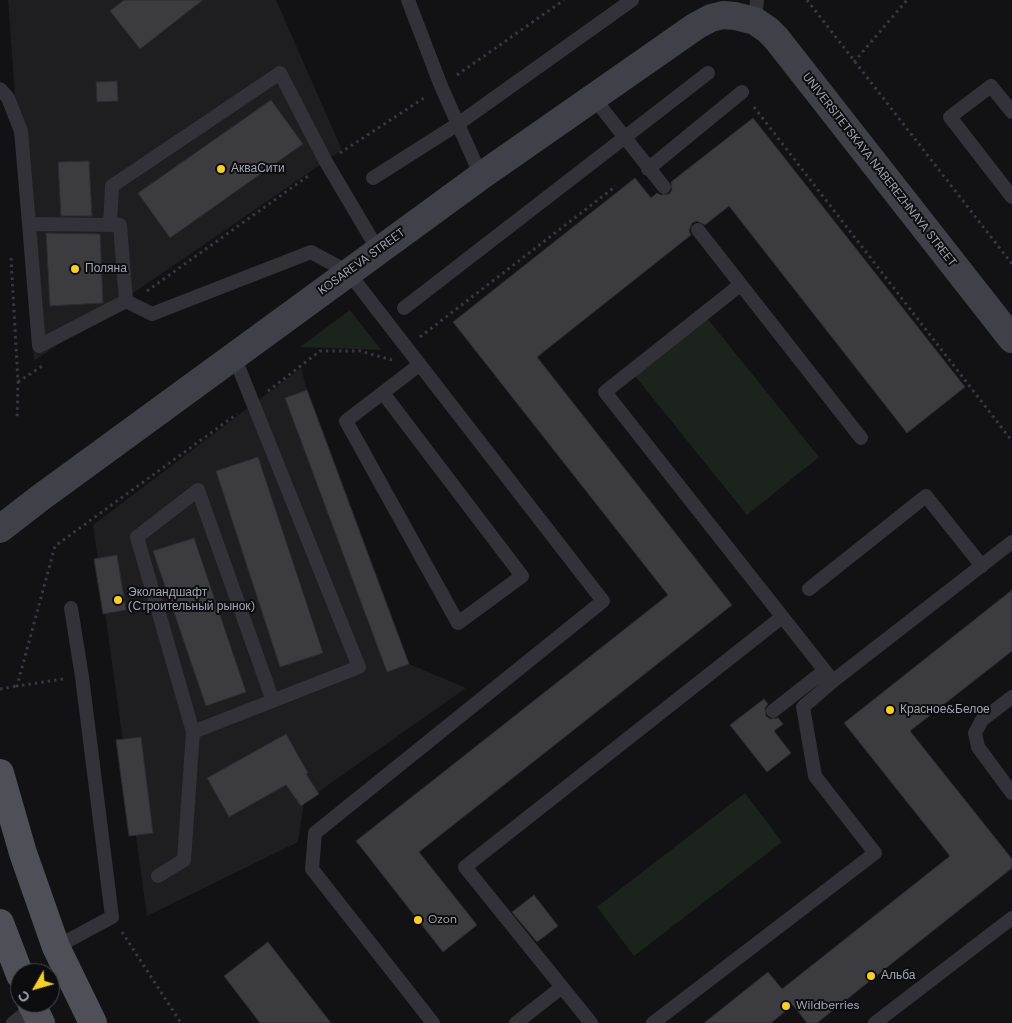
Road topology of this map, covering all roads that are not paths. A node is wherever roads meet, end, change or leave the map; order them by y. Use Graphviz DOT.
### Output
graph roads {
  1 [pos="408,0"];
  2 [pos="632,0"];
  3 [pos="749,12"];
  4 [pos="708,73"];
  5 [pos="0,89"];
  6 [pos="742,92"];
  7 [pos="593,97"];
  8 [pos="1012,112"];
  9 [pos="458,124"];
  10 [pos="624,138"];
  11 [pos="648,169"];
  12 [pos="480,176"];
  13 [pos="372,178"];
  14 [pos="664,188"];
  15 [pos="1012,197"];
  16 [pos="29,224"];
  17 [pos="110,225"];
  18 [pos="698,230"];
  19 [pos="378,250"];
  20 [pos="348,272"];
  21 [pos="740,285"];
  22 [pos="129,302"];
  23 [pos="404,308"];
  24 [pos="1012,339"];
  25 [pos="234,356"];
  26 [pos="419,364"];
  27 [pos="383,393"];
  28 [pos="860,438"];
  29 [pos="0,529"];
  30 [pos="1012,542"];
  31 [pos="982,566"];
  32 [pos="809,589"];
  33 [pos="71,608"];
  34 [pos="782,617"];
  35 [pos="829,676"];
  36 [pos="1012,697"];
  37 [pos="273,701"];
  38 [pos="773,711"];
  39 [pos="192,732"];
  40 [pos="0,773"];
  41 [pos="1012,794"];
  42 [pos="158,876"];
  43 [pos="1012,918"];
  44 [pos="0,923"];
  45 [pos="56,947"];
  46 [pos="15,963"];
  47 [pos="562,987"];
  48 [pos="93,1023"];
  49 [pos="433,1023"];
  50 [pos="516,1023"];
  51 [pos="591,1023"];
  52 [pos="653,1023"];
  53 [pos="875,1023"];
  1 -- 9 [label="lane"];
  2 -- 9 [label="lane"];
  3 -- 7 [label="main road, KOSAREVA STREET"];
  3 -- 24 [label="main road, UNIVERSITETSKAYA NABEREZHNAYA STREET"];
  4 -- 10 [label="lane"];
  5 -- 16 [label="lane"];
  6 -- 11 [label="lane"];
  7 -- 10 [label="lane"];
  7 -- 12 [label="main road, KOSAREVA STREET"];
  8 -- 15 [label="lane"];
  9 -- 12 [label="lane"];
  9 -- 13 [label="lane"];
  10 -- 11 [label="lane"];
  10 -- 23 [label="lane"];
  11 -- 14 [label="lane"];
  12 -- 19 [label="main road, KOSAREVA STREET"];
  16 -- 17 [label="lane"];
  16 -- 22 [label="lane"];
  17 -- 19 [label="lane"];
  17 -- 22 [label="lane"];
  18 -- 21 [label="lane"];
  19 -- 20 [label="main road, KOSAREVA STREET"];
  20 -- 22 [label="lane"];
  20 -- 25 [label="main road, KOSAREVA STREET"];
  20 -- 26 [label="lane"];
  21 -- 28 [label="lane"];
  21 -- 34 [label="lane"];
  25 -- 29 [label="main road, KOSAREVA STREET"];
  25 -- 37 [label="lane"];
  26 -- 27 [label="lane"];
  26 -- 49 [label="lane"];
  27 -- 27 [label="lane"];
  30 -- 31 [label="lane"];
  31 -- 32 [label="lane"];
  31 -- 35 [label="lane"];
  33 -- 45 [label="lane"];
  34 -- 35 [label="lane"];
  34 -- 47 [label="lane"];
  35 -- 38 [label="lane"];
  35 -- 52 [label="lane"];
  36 -- 41 [label="lane"];
  37 -- 39 [label="lane"];
  37 -- 39 [label="lane"];
  39 -- 42 [label="lane"];
  40 -- 45 [label="main road"];
  43 -- 53 [label="lane"];
  44 -- 46 [label="main road"];
  45 -- 48 [label="main road"];
  47 -- 50 [label="lane"];
  47 -- 51 [label="lane"];
}
